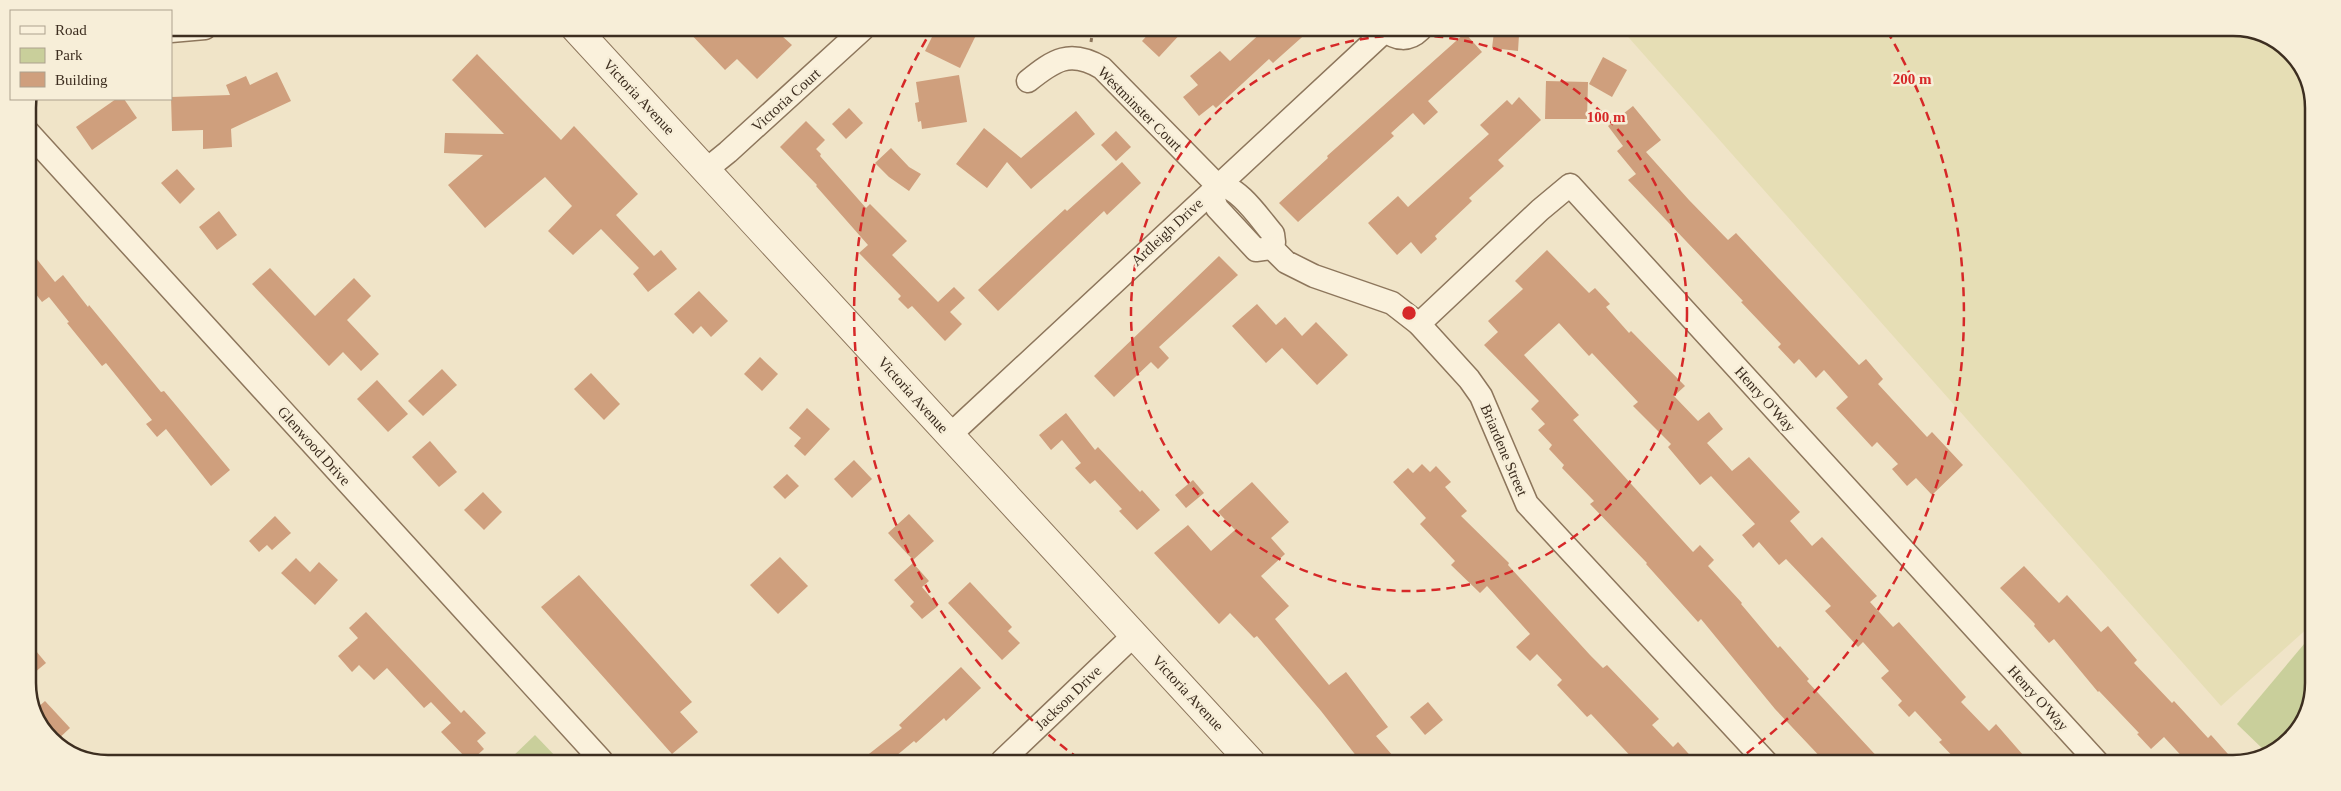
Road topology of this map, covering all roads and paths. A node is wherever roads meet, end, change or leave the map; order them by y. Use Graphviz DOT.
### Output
graph roads {
  1 [pos="582,36"];
  2 [pos="855,36"];
  3 [pos="1378,36"];
  4 [pos="1396,36"];
  5 [pos="1412,36"];
  6 [pos="1028,81"];
  7 [pos="36,141"];
  8 [pos="707,169"];
  9 [pos="1217,185"];
  10 [pos="1419,324"];
  11 [pos="950,435"];
  12 [pos="1134,635"];
  13 [pos="595,755"];
  14 [pos="1008,755"];
  15 [pos="1245,755"];
  16 [pos="1759,755"];
  17 [pos="2091,755"];
  1 -- 8 [label="street, Victoria Avenue"];
  2 -- 8 [label="street, Victoria Court"];
  3 -- 9 [label="street, Ardleigh Drive"];
  4 -- 5 [label="street, Ardleigh Drive"];
  6 -- 9 [label="street, Westminster Court"];
  7 -- 13 [label="street, Glenwood Drive"];
  8 -- 11 [label="street, Victoria Avenue"];
  9 -- 10 [label="street, Briardene Street"];
  9 -- 11 [label="street, Ardleigh Drive"];
  10 -- 16 [label="street, Briardene Street"];
  10 -- 17 [label="street, Henry O'Way"];
  11 -- 12 [label="street, Victoria Avenue"];
  12 -- 14 [label="street, Jackson Drive"];
  12 -- 15 [label="street, Victoria Avenue"];
}
